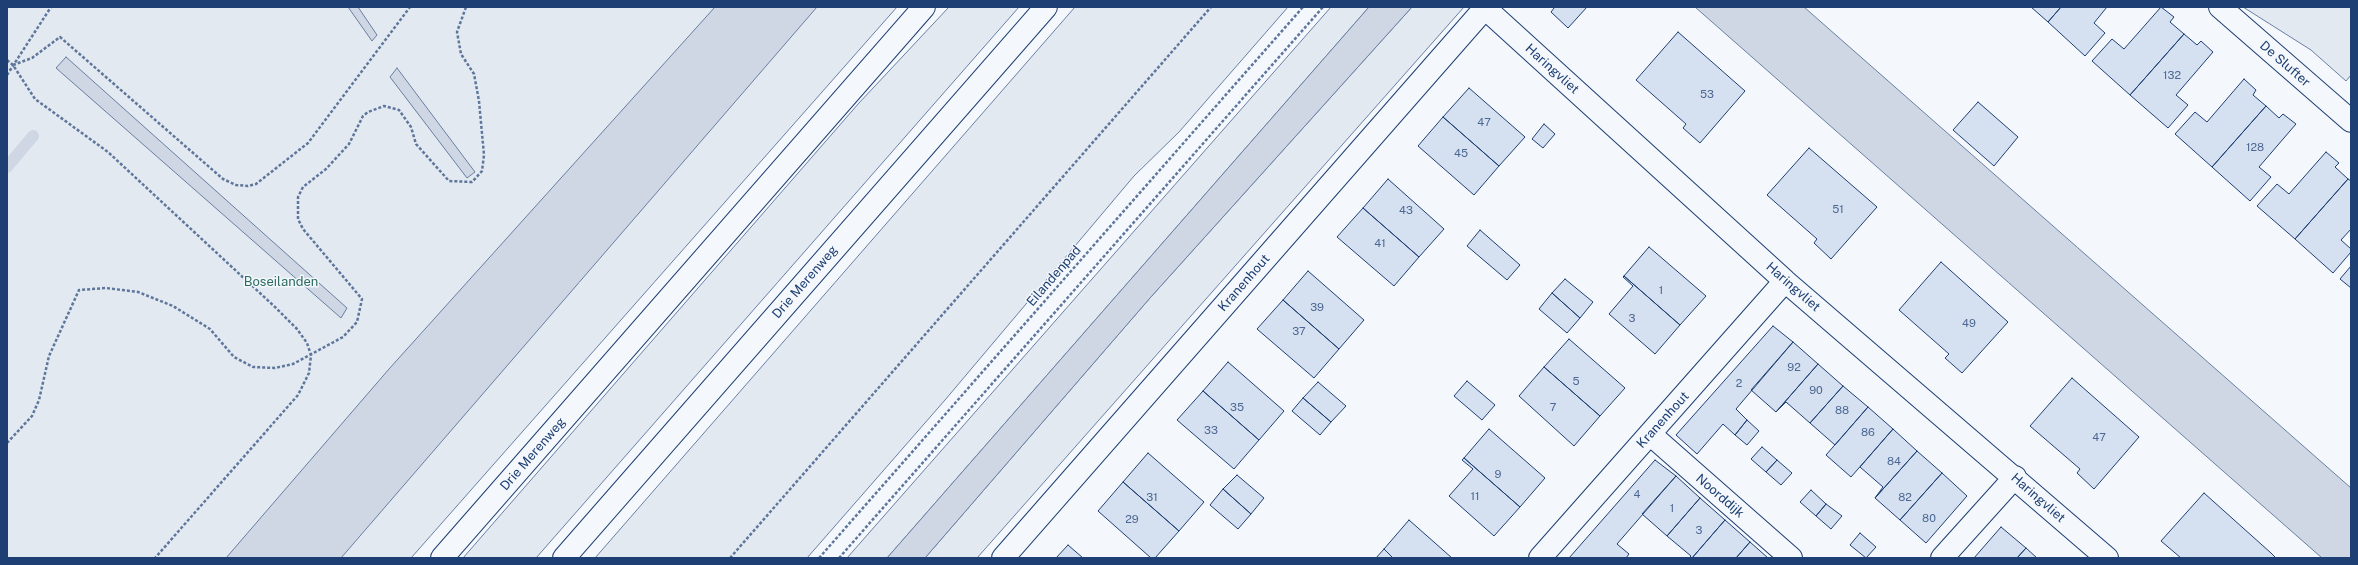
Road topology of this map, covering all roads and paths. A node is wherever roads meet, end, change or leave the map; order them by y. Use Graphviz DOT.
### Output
graph roads {
  1 [pos="51,7"];
  2 [pos="410,7"];
  3 [pos="466,7"];
  4 [pos="924,7"];
  5 [pos="1046,7"];
  6 [pos="1211,7"];
  7 [pos="1303,7"];
  8 [pos="1323,7"];
  9 [pos="2220,7"];
  10 [pos="1485,8"];
  11 [pos="7,60"];
  12 [pos="14,65"];
  13 [pos="7,75"];
  14 [pos="2351,121"];
  15 [pos="1785,281"];
  16 [pos="311,355"];
  17 [pos="1650,434"];
  18 [pos="7,443"];
  19 [pos="2015,477"];
  20 [pos="155,558"];
  21 [pos="442,558"];
  22 [pos="564,558"];
  23 [pos="730,558"];
  24 [pos="819,558"];
  25 [pos="839,558"];
  26 [pos="1003,558"];
  27 [pos="1540,558"];
  28 [pos="1791,558"];
  29 [pos="1942,558"];
  30 [pos="2107,558"];
  1 -- 12 [label="path"];
  2 -- 12 [label="path"];
  3 -- 16 [label="path"];
  4 -- 21 [label="main road, Drie Merenweg"];
  5 -- 22 [label="main road, Drie Merenweg"];
  6 -- 23 [label="path"];
  7 -- 24 [label="path, Eilandenpad"];
  8 -- 25 [label="path"];
  9 -- 14 [label="main road, De Slufter"];
  10 -- 15 [label="main road, Haringvliet"];
  10 -- 26 [label="main road, Kranenhout"];
  11 -- 12 [label="path"];
  12 -- 13 [label="path"];
  12 -- 16 [label="path"];
  15 -- 17 [label="main road, Kranenhout"];
  15 -- 19 [label="main road, Haringvliet"];
  16 -- 18 [label="path"];
  16 -- 20 [label="path"];
  17 -- 27 [label="main road, Kranenhout"];
  17 -- 28 [label="main road, Noorddijk"];
  19 -- 29 [label="main road"];
  19 -- 30 [label="main road, Haringvliet"];
}
